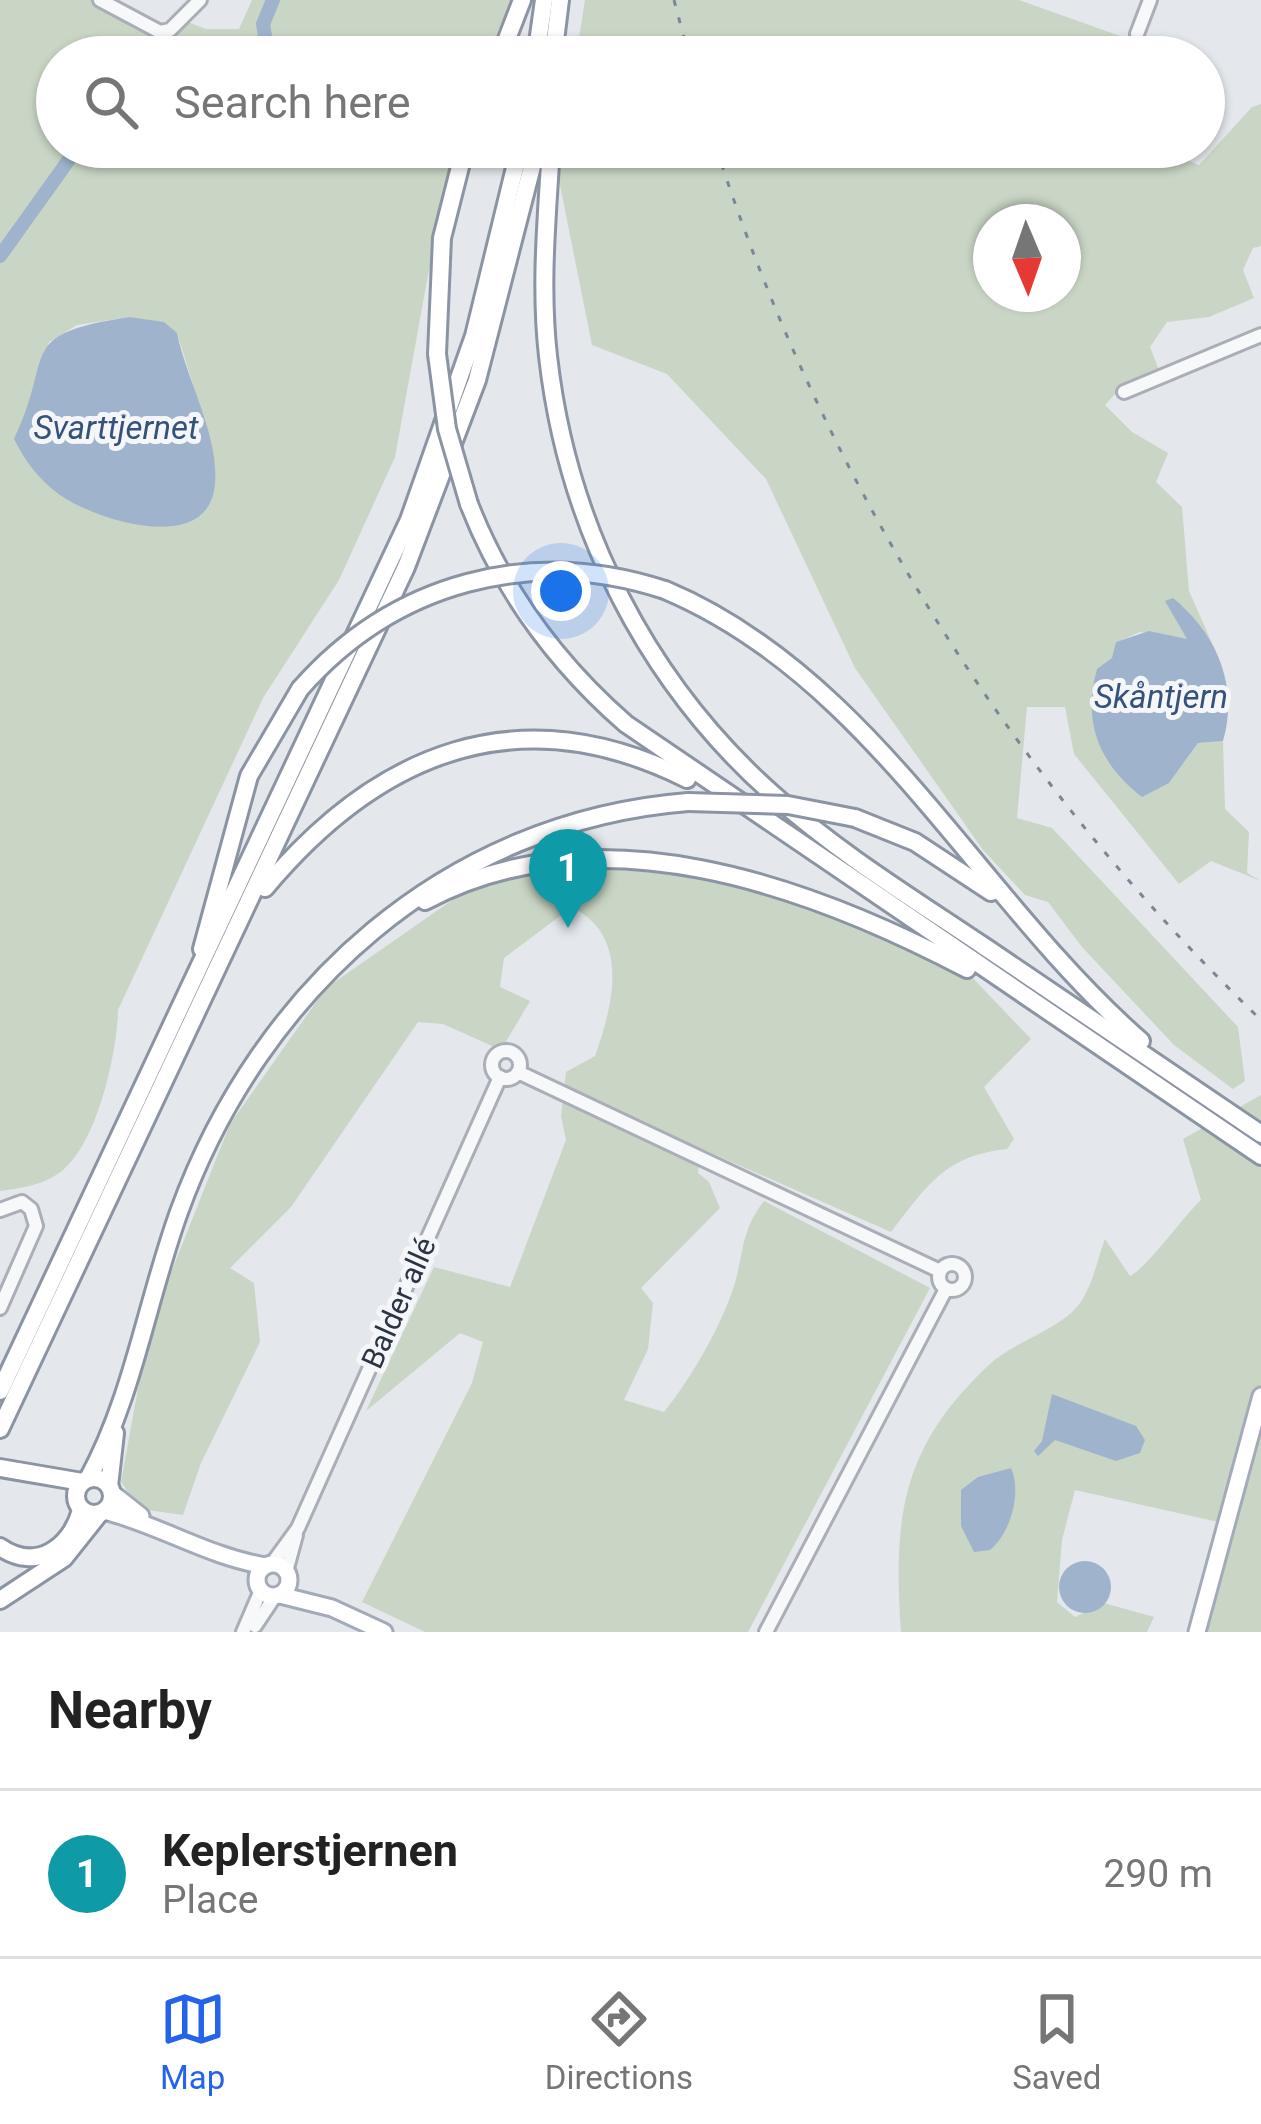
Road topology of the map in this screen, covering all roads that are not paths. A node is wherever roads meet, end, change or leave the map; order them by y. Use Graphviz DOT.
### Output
graph roads {
  1 [pos="100,0"];
  2 [pos="200,0"];
  3 [pos="522,0"];
  4 [pos="544,0"];
  5 [pos="560,0"];
  6 [pos="1150,0"];
  7 [pos="1137,34"];
  8 [pos="508,36"];
  9 [pos="539,36"];
  10 [pos="556,36"];
  11 [pos="460,168"];
  12 [pos="515,168"];
  13 [pos="532,168"];
  14 [pos="550,168"];
  15 [pos="1261,335"];
  16 [pos="1124,392"];
  17 [pos="757,816"];
  18 [pos="1021,914"];
  19 [pos="240,926"];
  20 [pos="323,975"];
  21 [pos="188,996"];
  22 [pos="1084,1036"];
  23 [pos="518,1072"];
  24 [pos="500,1077"];
  25 [pos="1190,1085"];
  26 [pos="1261,1134"];
  27 [pos="1261,1156"];
  28 [pos="0,1210"];
  29 [pos="940,1271"];
  30 [pos="946,1289"];
  31 [pos="0,1308"];
  32 [pos="0,1391"];
  33 [pos="1261,1396"];
  34 [pos="118,1415"];
  35 [pos="0,1429"];
  36 [pos="0,1468"];
  37 [pos="20,1474"];
  38 [pos="85,1480"];
  39 [pos="110,1490"];
  40 [pos="90,1510"];
  41 [pos="148,1522"];
  42 [pos="0,1547"];
  43 [pos="214,1552"];
  44 [pos="278,1570"];
  45 [pos="269,1591"];
  46 [pos="0,1600"];
  47 [pos="332,1608"];
  48 [pos="247,1632"];
  49 [pos="384,1632"];
  50 [pos="766,1632"];
  51 [pos="1197,1632"];
  1 -- 2 [label="street"];
  3 -- 8 [label="highway"];
  4 -- 9 [label="highway"];
  5 -- 10 [label="highway"];
  6 -- 7 [label="street"];
  11 -- 17 [label="highway, bridge"];
  12 -- 21 [label="highway"];
  13 -- 19 [label="highway"];
  14 -- 25 [label="highway"];
  15 -- 16 [label="street"];
  17 -- 19 [label="highway"];
  17 -- 22 [label="highway"];
  18 -- 20 [label="highway, bridge"];
  18 -- 21 [label="highway, bridge"];
  18 -- 25 [label="highway"];
  19 -- 35 [label="highway"];
  20 -- 22 [label="highway"];
  20 -- 34 [label="highway"];
  21 -- 32 [label="highway"];
  22 -- 27 [label="highway"];
  23 -- 24 [label="street"];
  23 -- 24 [label="street"];
  23 -- 29 [label="street"];
  24 -- 44 [label="street, Balder allé"];
  25 -- 26 [label="highway"];
  28 -- 31 [label="street"];
  29 -- 30 [label="street"];
  29 -- 30 [label="street"];
  30 -- 50 [label="street"];
  33 -- 51 [label="main road"];
  34 -- 38 [label="highway"];
  34 -- 39 [label="highway"];
  36 -- 37 [label="highway"];
  37 -- 38 [label="highway"];
  37 -- 40 [label="highway"];
  38 -- 39 [label="highway"];
  38 -- 40 [label="highway"];
  39 -- 40 [label="highway"];
  39 -- 41 [label="main road"];
  40 -- 41 [label="main road"];
  40 -- 42 [label="highway"];
  40 -- 46 [label="highway"];
  41 -- 43 [label="main road"];
  43 -- 44 [label="main road"];
  43 -- 45 [label="main road"];
  44 -- 45 [label="main road"];
  44 -- 45 [label="main road"];
  44 -- 47 [label="main road"];
  45 -- 47 [label="main road"];
  45 -- 48 [label="street"];
  47 -- 49 [label="main road"];
}
